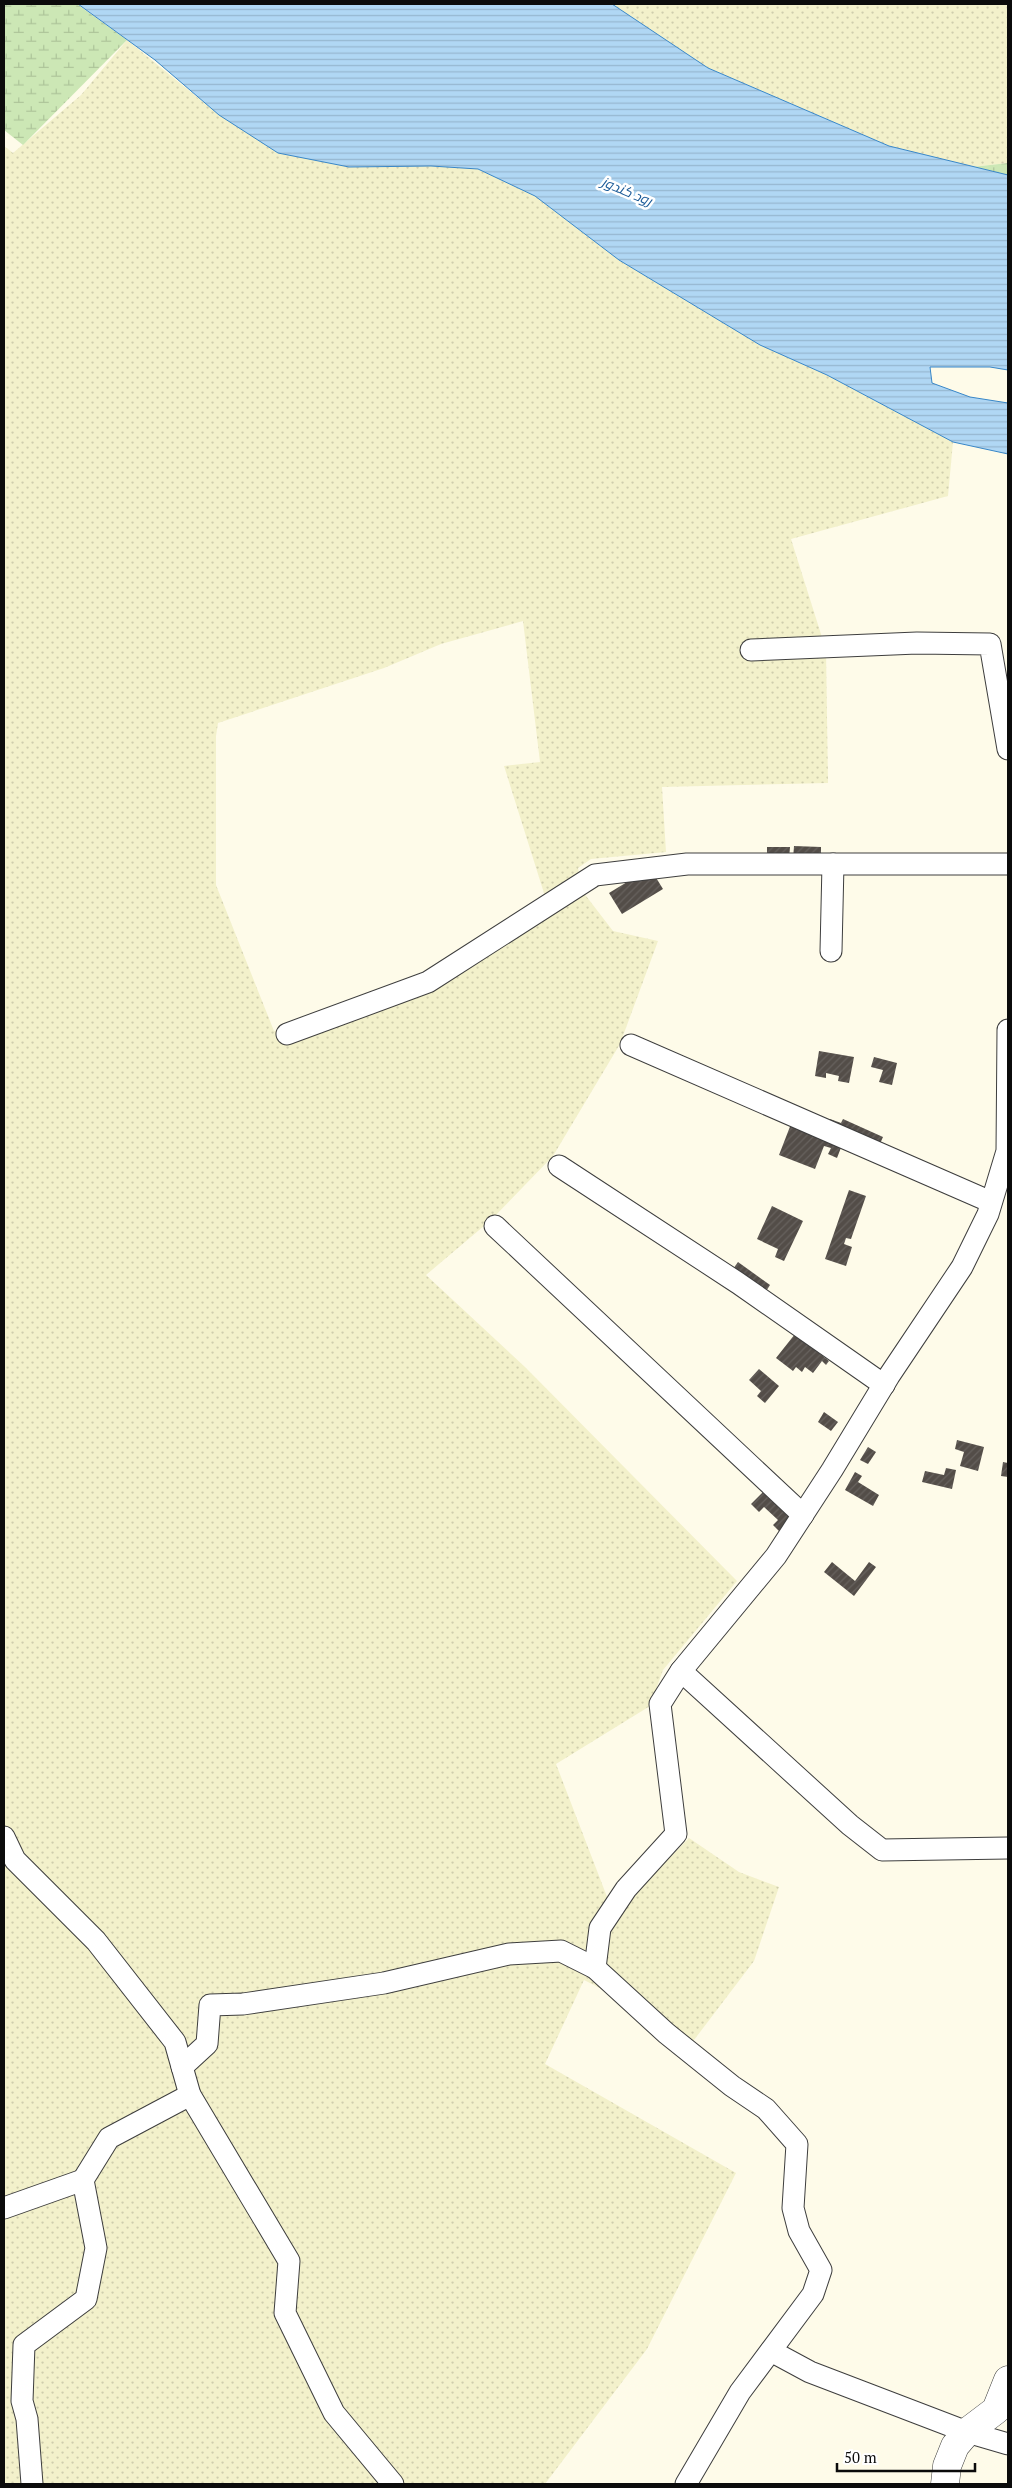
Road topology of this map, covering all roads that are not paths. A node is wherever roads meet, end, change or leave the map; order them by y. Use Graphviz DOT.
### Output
graph roads {
  1 [pos="751,650"];
  2 [pos="1008,749"];
  3 [pos="833,864"];
  4 [pos="1008,864"];
  5 [pos="831,951"];
  6 [pos="1008,1030"];
  7 [pos="287,1034"];
  8 [pos="631,1045"];
  9 [pos="1008,1151"];
  10 [pos="559,1166"];
  11 [pos="991,1202"];
  12 [pos="495,1226"];
  13 [pos="884,1385"];
  14 [pos="803,1515"];
  15 [pos="681,1671"];
  16 [pos="4,1837"];
  17 [pos="1008,1848"];
  18 [pos="595,1968"];
  19 [pos="182,2067"];
  20 [pos="190,2095"];
  21 [pos="83,2180"];
  22 [pos="4,2208"];
  23 [pos="771,2351"];
  24 [pos="1008,2380"];
  25 [pos="967,2432"];
  26 [pos="1008,2444"];
  27 [pos="32,2484"];
  28 [pos="393,2484"];
  29 [pos="686,2484"];
  30 [pos="945,2484"];
  1 -- 2 [label="street"];
  3 -- 4 [label="street"];
  3 -- 5 [label="street"];
  3 -- 7 [label="street"];
  6 -- 9 [label="street"];
  8 -- 11 [label="street"];
  9 -- 11 [label="street"];
  10 -- 13 [label="street"];
  11 -- 13 [label="street"];
  12 -- 14 [label="street"];
  13 -- 14 [label="street"];
  14 -- 15 [label="street"];
  15 -- 17 [label="street"];
  15 -- 18 [label="street"];
  16 -- 19 [label="street"];
  18 -- 19 [label="street"];
  18 -- 23 [label="street"];
  19 -- 20 [label="street"];
  20 -- 21 [label="street"];
  20 -- 28 [label="street"];
  21 -- 22 [label="street"];
  21 -- 27 [label="street"];
  23 -- 25 [label="street"];
  23 -- 29 [label="street"];
  24 -- 25 [label="street"];
  25 -- 26 [label="street"];
  25 -- 30 [label="street"];
}
